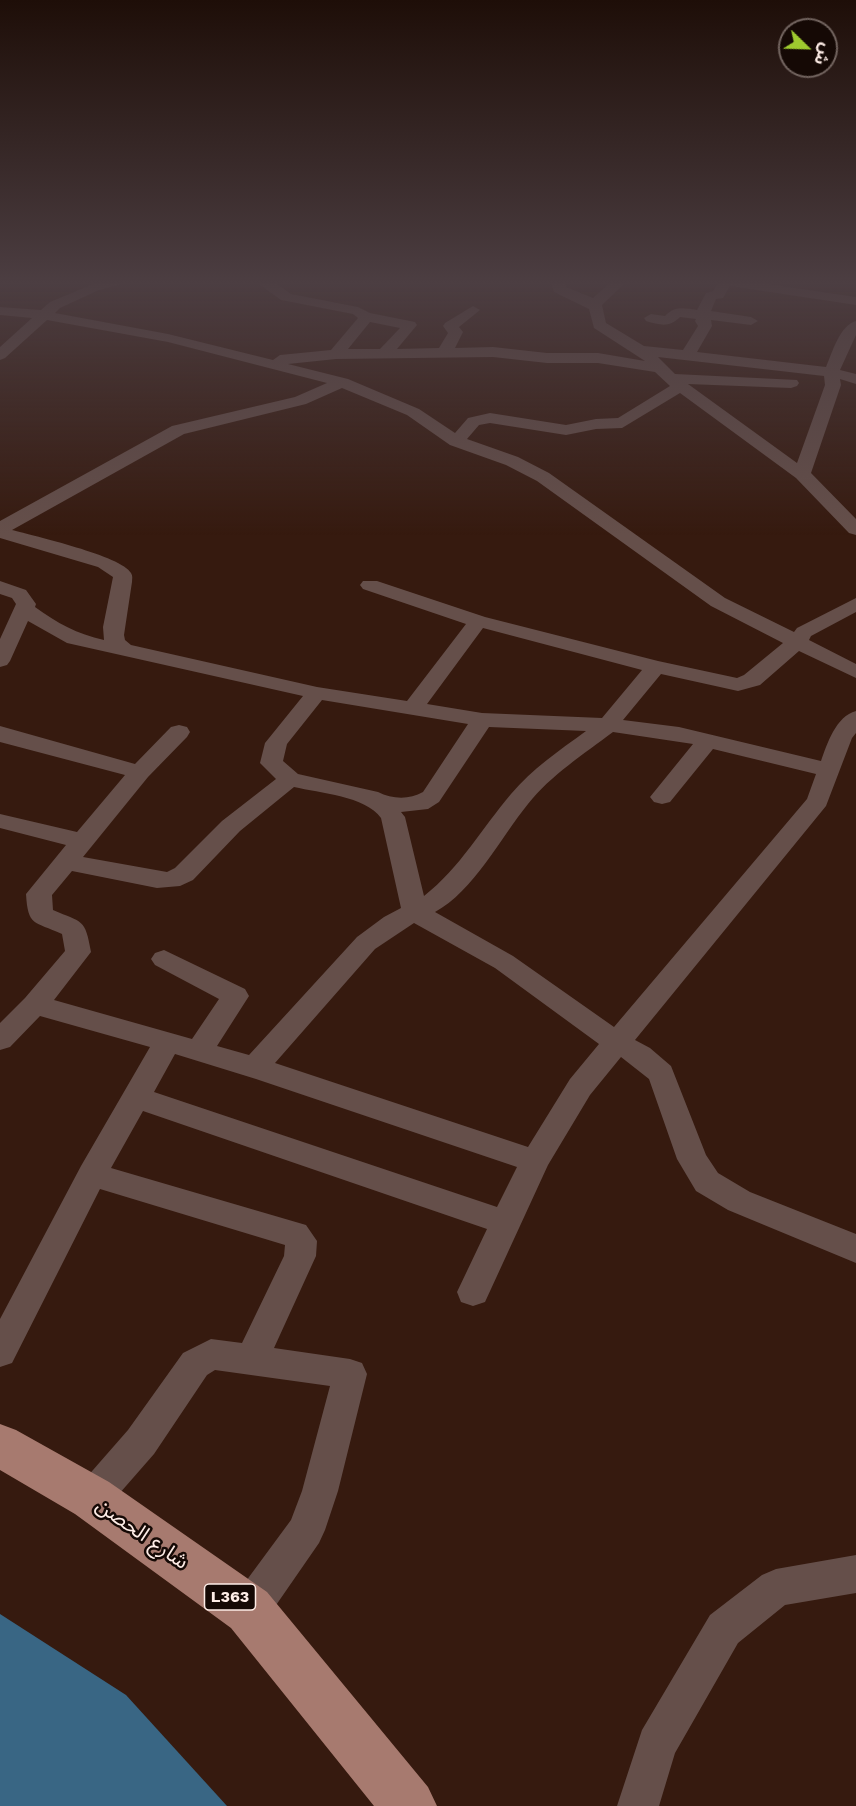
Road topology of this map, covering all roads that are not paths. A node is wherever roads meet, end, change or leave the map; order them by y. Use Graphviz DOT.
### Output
graph roads {
  1 [pos="279,366"];
  2 [pos="628,366"];
  3 [pos="658,366"];
  4 [pos="775,366"];
  5 [pos="834,366"];
  6 [pos="848,366"];
  7 [pos="833,373"];
  8 [pos="671,378"];
  9 [pos="856,379"];
  10 [pos="342,382"];
  11 [pos="456,441"];
  12 [pos="802,474"];
  13 [pos="856,529"];
  14 [pos="0,530"];
  15 [pos="370,585"];
  16 [pos="0,587"];
  17 [pos="856,604"];
  18 [pos="24,609"];
  19 [pos="478,621"];
  20 [pos="798,641"];
  21 [pos="125,651"];
  22 [pos="0,661"];
  23 [pos="656,667"];
  24 [pos="856,672"];
  25 [pos="316,693"];
  26 [pos="412,709"];
  27 [pos="856,718"];
  28 [pos="482,720"];
  29 [pos="608,725"];
  30 [pos="179,732"];
  31 [pos="0,733"];
  32 [pos="708,741"];
  33 [pos="829,770"];
  34 [pos="140,772"];
  35 [pos="290,778"];
  36 [pos="662,797"];
  37 [pos="384,805"];
  38 [pos="0,821"];
  39 [pos="81,841"];
  40 [pos="67,862"];
  41 [pos="415,912"];
  42 [pos="164,959"];
  43 [pos="35,1005"];
  44 [pos="0,1040"];
  45 [pos="168,1041"];
  46 [pos="616,1042"];
  47 [pos="199,1050"];
  48 [pos="253,1068"];
  49 [pos="136,1096"];
  50 [pos="535,1161"];
  51 [pos="92,1175"];
  52 [pos="506,1223"];
  53 [pos="856,1250"];
  54 [pos="472,1292"];
  55 [pos="0,1352"];
  56 [pos="251,1360"];
  57 [pos="0,1445"];
  58 [pos="92,1498"];
  59 [pos="856,1574"];
  60 [pos="249,1610"];
  61 [pos="409,1806"];
  62 [pos="638,1806"];
  1 -- 10 [label="street"];
  2 -- 8 [label="street"];
  3 -- 8 [label="street"];
  4 -- 7 [label="street"];
  5 -- 7 [label="street"];
  6 -- 7 [label="street"];
  7 -- 8 [label="street"];
  7 -- 9 [label="street"];
  7 -- 12 [label="street"];
  8 -- 11 [label="street"];
  8 -- 12 [label="street"];
  10 -- 11 [label="street"];
  10 -- 14 [label="street"];
  11 -- 20 [label="street"];
  12 -- 13 [label="street"];
  14 -- 21 [label="street"];
  15 -- 19 [label="street"];
  16 -- 18 [label="street"];
  17 -- 20 [label="street"];
  18 -- 21 [label="street"];
  18 -- 22 [label="street"];
  19 -- 23 [label="street"];
  19 -- 26 [label="street"];
  20 -- 23 [label="street"];
  20 -- 24 [label="street"];
  21 -- 25 [label="street"];
  23 -- 29 [label="street"];
  25 -- 26 [label="street"];
  25 -- 35 [label="street"];
  26 -- 28 [label="street"];
  27 -- 33 [label="street"];
  28 -- 29 [label="street"];
  28 -- 37 [label="street"];
  29 -- 32 [label="street"];
  29 -- 41 [label="street"];
  30 -- 34 [label="street"];
  31 -- 34 [label="street"];
  32 -- 33 [label="street"];
  32 -- 36 [label="street"];
  33 -- 46 [label="street"];
  34 -- 39 [label="street"];
  35 -- 37 [label="street"];
  35 -- 40 [label="street"];
  37 -- 41 [label="street"];
  38 -- 39 [label="street"];
  39 -- 40 [label="street"];
  40 -- 43 [label="street"];
  41 -- 46 [label="street"];
  41 -- 48 [label="street"];
  42 -- 47 [label="street"];
  43 -- 44 [label="street"];
  43 -- 45 [label="street"];
  45 -- 47 [label="street"];
  45 -- 49 [label="street"];
  46 -- 50 [label="street"];
  46 -- 53 [label="street"];
  47 -- 48 [label="street"];
  48 -- 50 [label="street"];
  49 -- 51 [label="street"];
  49 -- 52 [label="street"];
  50 -- 52 [label="street"];
  51 -- 55 [label="street"];
  51 -- 56 [label="street"];
  52 -- 54 [label="street"];
  56 -- 58 [label="street"];
  56 -- 60 [label="street"];
  57 -- 58 [label="main road, شارع الحصن / L363"];
  58 -- 60 [label="main road, شارع الحصن / L363"];
  59 -- 62 [label="street"];
  60 -- 61 [label="main road, شارع الحصن / L363"];
}
